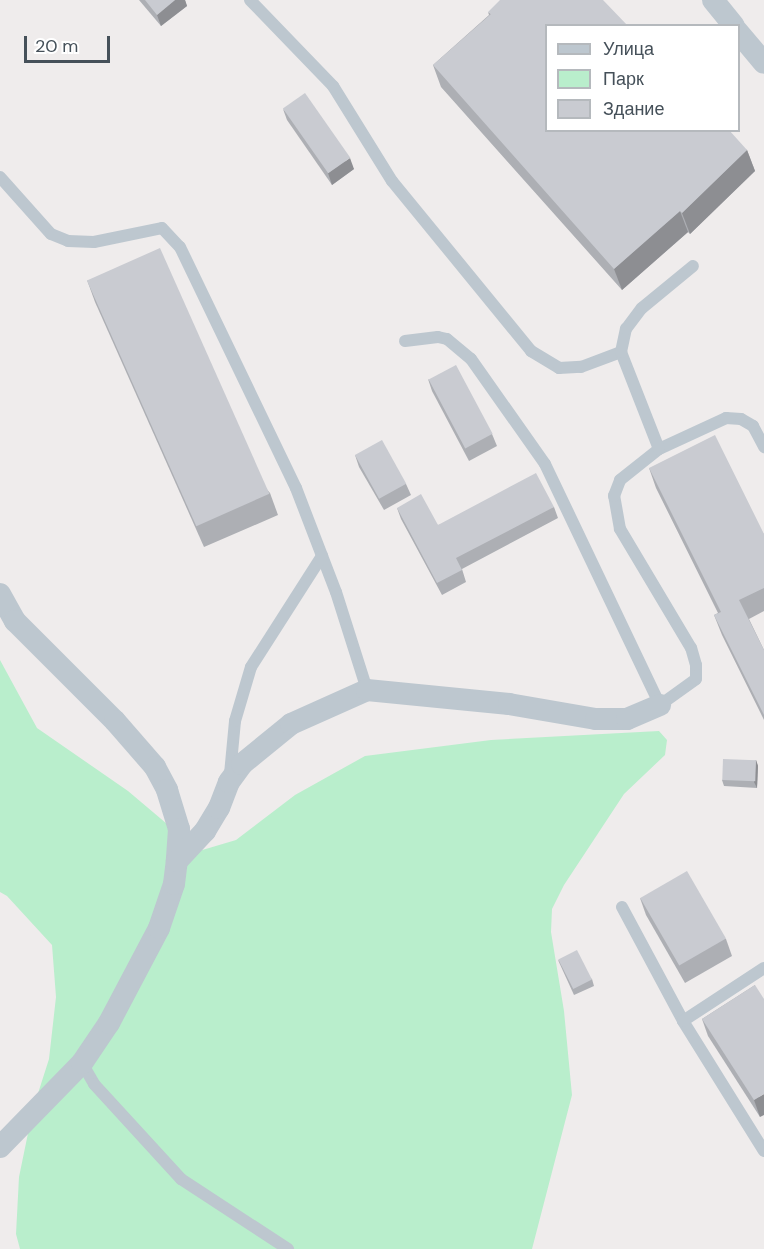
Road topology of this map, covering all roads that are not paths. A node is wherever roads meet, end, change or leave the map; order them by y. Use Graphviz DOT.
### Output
graph roads {
  1 [pos="250,0"];
  2 [pos="713,0"];
  3 [pos="732,24"];
  4 [pos="740,34"];
  5 [pos="764,63"];
  6 [pos="0,177"];
  7 [pos="693,266"];
  8 [pos="405,340"];
  9 [pos="621,352"];
  10 [pos="764,447"];
  11 [pos="659,449"];
  12 [pos="322,556"];
  13 [pos="0,594"];
  14 [pos="367,690"];
  15 [pos="660,705"];
  16 [pos="229,782"];
  17 [pos="177,861"];
  18 [pos="622,907"];
  19 [pos="764,968"];
  20 [pos="683,1021"];
  21 [pos="81,1063"];
  22 [pos="0,1147"];
  23 [pos="764,1151"];
  24 [pos="288,1249"];
  1 -- 9 [label="lane"];
  2 -- 3 [label="street"];
  4 -- 5 [label="street"];
  6 -- 12 [label="lane"];
  7 -- 9 [label="lane"];
  8 -- 15 [label="lane"];
  9 -- 11 [label="lane"];
  10 -- 11 [label="lane"];
  11 -- 15 [label="lane"];
  12 -- 14 [label="lane"];
  12 -- 16 [label="lane"];
  13 -- 17 [label="street"];
  14 -- 15 [label="street"];
  14 -- 16 [label="street"];
  16 -- 17 [label="street"];
  17 -- 21 [label="street"];
  18 -- 20 [label="lane"];
  19 -- 20 [label="lane"];
  20 -- 23 [label="lane"];
  21 -- 22 [label="street"];
  21 -- 24 [label="lane"];
}
